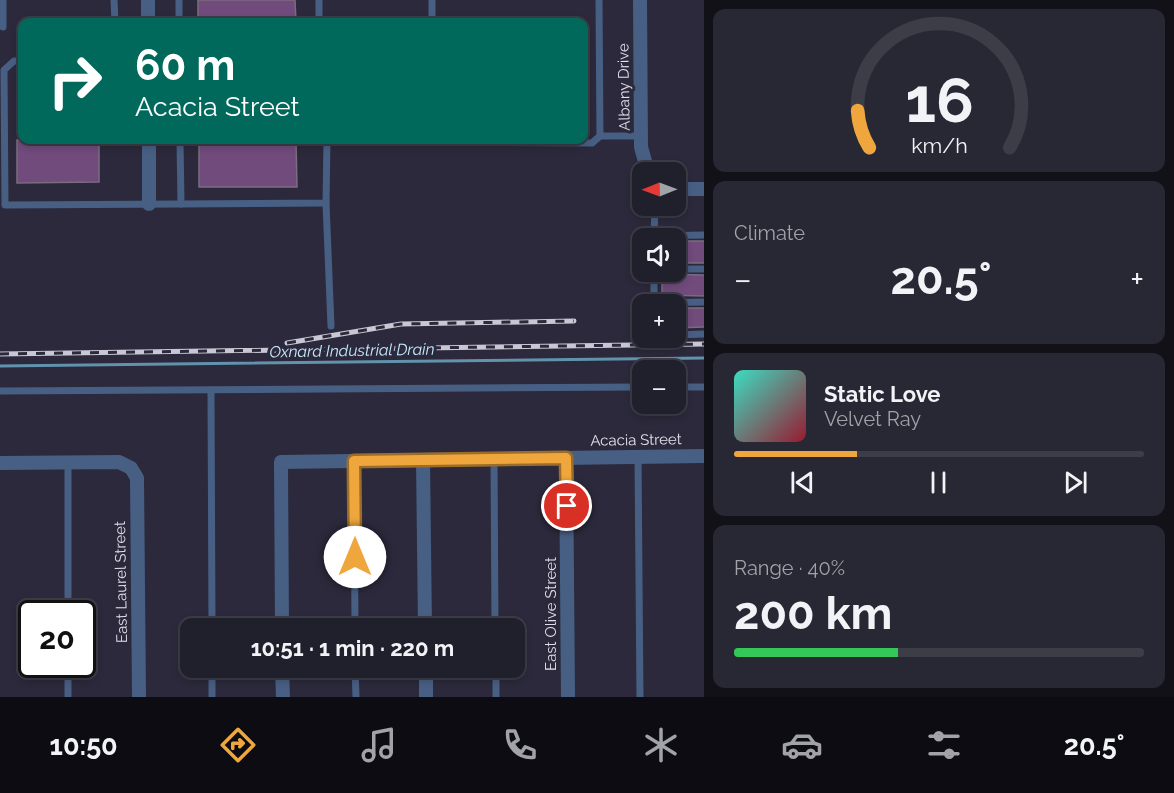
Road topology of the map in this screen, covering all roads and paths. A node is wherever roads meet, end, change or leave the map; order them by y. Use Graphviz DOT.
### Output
graph roads {
  1 [pos="3,0"];
  2 [pos="114,0"];
  3 [pos="148,0"];
  4 [pos="179,0"];
  5 [pos="319,0"];
  6 [pos="432,0"];
  7 [pos="599,0"];
  8 [pos="640,0"];
  9 [pos="115,18"];
  10 [pos="148,18"];
  11 [pos="179,18"];
  12 [pos="319,18"];
  13 [pos="432,18"];
  14 [pos="3,27"];
  15 [pos="18,61"];
  16 [pos="600,136"];
  17 [pos="641,136"];
  18 [pos="588,143"];
  19 [pos="149,144"];
  20 [pos="180,144"];
  21 [pos="327,144"];
  22 [pos="644,162"];
  23 [pos="686,189"];
  24 [pos="704,189"];
  25 [pos="326,203"];
  26 [pos="150,204"];
  27 [pos="181,204"];
  28 [pos="704,235"];
  29 [pos="686,236"];
  30 [pos="686,269"];
  31 [pos="704,269"];
  32 [pos="704,302"];
  33 [pos="686,303"];
  34 [pos="331,326"];
  35 [pos="704,334"];
  36 [pos="686,335"];
  37 [pos="632,387"];
  38 [pos="686,387"];
  39 [pos="704,387"];
  40 [pos="211,390"];
  41 [pos="0,391"];
  42 [pos="704,456"];
  43 [pos="638,457"];
  44 [pos="566,458"];
  45 [pos="494,459"];
  46 [pos="423,460"];
  47 [pos="354,461"];
  48 [pos="68,462"];
  49 [pos="0,463"];
  50 [pos="68,600"];
  51 [pos="212,618"];
  52 [pos="282,618"];
  53 [pos="355,618"];
  54 [pos="425,618"];
  55 [pos="495,618"];
  56 [pos="68,678"];
  57 [pos="212,678"];
  58 [pos="282,678"];
  59 [pos="356,678"];
  60 [pos="426,678"];
  61 [pos="496,678"];
  62 [pos="68,697"];
  63 [pos="139,697"];
  64 [pos="212,697"];
  65 [pos="283,697"];
  66 [pos="356,697"];
  67 [pos="426,697"];
  68 [pos="496,697"];
  69 [pos="568,697"];
  70 [pos="640,697"];
  1 -- 14 [label="lane"];
  2 -- 9 [label="lane"];
  3 -- 10 [label="street"];
  4 -- 11 [label="lane"];
  5 -- 12 [label="lane"];
  6 -- 13 [label="lane"];
  7 -- 16 [label="lane"];
  8 -- 17 [label="street, Albany Drive"];
  15 -- 26 [label="lane"];
  16 -- 17 [label="lane"];
  16 -- 18 [label="lane"];
  17 -- 22 [label="street, Albany Drive"];
  19 -- 26 [label="street"];
  20 -- 27 [label="lane"];
  21 -- 25 [label="lane"];
  23 -- 24 [label="street"];
  25 -- 27 [label="lane"];
  25 -- 34 [label="lane"];
  26 -- 27 [label="lane"];
  28 -- 29 [label="lane"];
  30 -- 31 [label="lane"];
  32 -- 33 [label="lane"];
  35 -- 36 [label="lane"];
  37 -- 40 [label="lane"];
  38 -- 39 [label="lane"];
  40 -- 41 [label="lane"];
  40 -- 51 [label="lane"];
  42 -- 43 [label="street, Acacia Street"];
  43 -- 44 [label="street, Acacia Street"];
  43 -- 70 [label="lane"];
  44 -- 45 [label="street, Acacia Street"];
  44 -- 69 [label="street, East Olive Street"];
  45 -- 46 [label="street, Acacia Street"];
  45 -- 55 [label="lane"];
  46 -- 47 [label="street, Acacia Street"];
  46 -- 54 [label="street"];
  47 -- 52 [label="street, Acacia Street"];
  47 -- 53 [label="lane"];
  48 -- 49 [label="street"];
  48 -- 50 [label="lane"];
  48 -- 63 [label="street, East Laurel Street"];
  56 -- 62 [label="lane"];
  57 -- 64 [label="lane"];
  58 -- 65 [label="street"];
  59 -- 66 [label="lane"];
  60 -- 67 [label="street"];
  61 -- 68 [label="lane"];
}
